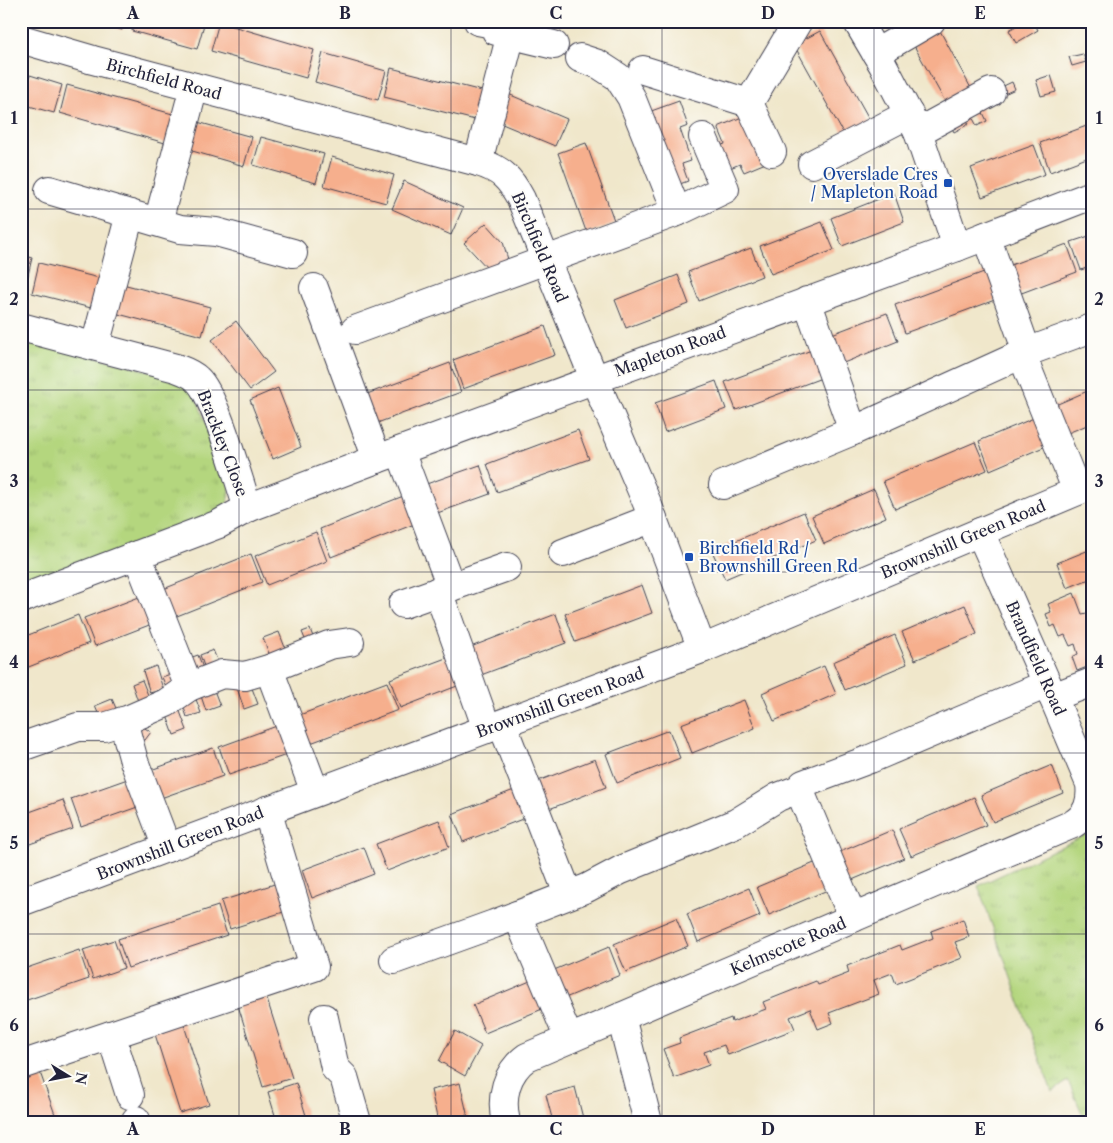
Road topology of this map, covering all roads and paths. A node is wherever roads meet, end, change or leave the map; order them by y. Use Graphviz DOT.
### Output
graph roads {
  1 [pos="798,21"];
  2 [pos="857,21"];
  3 [pos="930,21"];
  4 [pos="477,22"];
  5 [pos="27,34"];
  6 [pos="511,34"];
  7 [pos="554,45"];
  8 [pos="876,53"];
  9 [pos="580,58"];
  10 [pos="643,70"];
  11 [pos="194,87"];
  12 [pos="991,92"];
  13 [pos="748,103"];
  14 [pos="913,123"];
  15 [pos="703,137"];
  16 [pos="772,152"];
  17 [pos="478,162"];
  18 [pos="812,164"];
  19 [pos="49,190"];
  20 [pos="1092,195"];
  21 [pos="677,212"];
  22 [pos="130,214"];
  23 [pos="158,222"];
  24 [pos="986,236"];
  25 [pos="957,247"];
  26 [pos="294,253"];
  27 [pos="546,259"];
  28 [pos="314,288"];
  29 [pos="806,301"];
  30 [pos="21,326"];
  31 [pos="1092,328"];
  32 [pos="355,330"];
  33 [pos="95,346"];
  34 [pos="1024,353"];
  35 [pos="594,378"];
  36 [pos="853,430"];
  37 [pos="389,455"];
  38 [pos="723,485"];
  39 [pos="1084,488"];
  40 [pos="248,508"];
  41 [pos="653,518"];
  42 [pos="980,532"];
  43 [pos="563,553"];
  44 [pos="137,554"];
  45 [pos="506,567"];
  46 [pos="444,589"];
  47 [pos="21,599"];
  48 [pos="403,604"];
  49 [pos="350,642"];
  50 [pos="702,649"];
  51 [pos="269,669"];
  52 [pos="1092,682"];
  53 [pos="190,687"];
  54 [pos="1050,691"];
  55 [pos="123,721"];
  56 [pos="494,726"];
  57 [pos="21,746"];
  58 [pos="1090,784"];
  59 [pos="799,789"];
  60 [pos="315,792"];
  61 [pos="267,810"];
  62 [pos="167,848"];
  63 [pos="568,894"];
  64 [pos="21,902"];
  65 [pos="517,915"];
  66 [pos="854,918"];
  67 [pos="394,960"];
  68 [pos="621,1017"];
  69 [pos="324,1018"];
  70 [pos="111,1035"];
  71 [pos="569,1039"];
  72 [pos="21,1065"];
  73 [pos="134,1112"];
  74 [pos="357,1122"];
  75 [pos="506,1122"];
  76 [pos="648,1122"];
  1 -- 13 [label="street"];
  2 -- 8 [label="street"];
  3 -- 8 [label="street"];
  4 -- 6 [label="street"];
  5 -- 11 [label="street, Birchfield Road"];
  6 -- 7 [label="street"];
  6 -- 17 [label="street"];
  8 -- 14 [label="street"];
  9 -- 21 [label="street"];
  10 -- 13 [label="street"];
  11 -- 17 [label="street, Birchfield Road"];
  11 -- 23 [label="street"];
  12 -- 14 [label="street"];
  13 -- 16 [label="street"];
  14 -- 18 [label="street"];
  14 -- 25 [label="street"];
  15 -- 21 [label="street"];
  17 -- 27 [label="street, Birchfield Road"];
  19 -- 22 [label="street"];
  20 -- 24 [label="street, Mapleton Road"];
  21 -- 27 [label="street"];
  22 -- 23 [label="street"];
  22 -- 33 [label="street"];
  23 -- 26 [label="street"];
  24 -- 25 [label="street, Mapleton Road"];
  24 -- 34 [label="street"];
  25 -- 29 [label="street, Mapleton Road"];
  27 -- 32 [label="street"];
  27 -- 35 [label="street, Birchfield Road"];
  28 -- 37 [label="street"];
  29 -- 35 [label="street, Mapleton Road"];
  29 -- 36 [label="street"];
  30 -- 33 [label="street, Brackley Close"];
  31 -- 34 [label="street"];
  33 -- 40 [label="street, Brackley Close"];
  34 -- 36 [label="street"];
  34 -- 39 [label="street"];
  35 -- 37 [label="street, Mapleton Road"];
  35 -- 41 [label="street, Birchfield Road"];
  36 -- 38 [label="street"];
  37 -- 40 [label="street, Mapleton Road"];
  37 -- 46 [label="street"];
  39 -- 42 [label="street, Brownshill Green Road"];
  40 -- 44 [label="street, Brackley Close"];
  41 -- 43 [label="street"];
  41 -- 50 [label="street, Birchfield Road"];
  42 -- 50 [label="street, Brownshill Green Road"];
  42 -- 54 [label="street, Brandfield Road"];
  44 -- 47 [label="street, Brackley Close"];
  44 -- 53 [label="street"];
  45 -- 46 [label="street"];
  46 -- 48 [label="street"];
  46 -- 56 [label="street"];
  49 -- 51 [label="street"];
  50 -- 56 [label="street, Brownshill Green Road"];
  51 -- 53 [label="street"];
  51 -- 60 [label="street"];
  52 -- 54 [label="street"];
  53 -- 55 [label="street"];
  54 -- 58 [label="street, Brandfield Road"];
  54 -- 59 [label="street"];
  55 -- 57 [label="street"];
  55 -- 62 [label="street"];
  56 -- 60 [label="street, Brownshill Green Road"];
  56 -- 63 [label="street"];
  58 -- 66 [label="street, Kelmscote Road"];
  59 -- 63 [label="street"];
  59 -- 66 [label="street"];
  60 -- 61 [label="street, Brownshill Green Road"];
  61 -- 62 [label="street, Brownshill Green Road"];
  61 -- 70 [label="street"];
  62 -- 64 [label="street, Brownshill Green Road"];
  63 -- 65 [label="street"];
  65 -- 67 [label="street"];
  65 -- 71 [label="street"];
  66 -- 68 [label="street, Kelmscote Road"];
  68 -- 71 [label="street, Kelmscote Road"];
  68 -- 76 [label="street"];
  69 -- 74 [label="street"];
  70 -- 72 [label="street"];
  70 -- 73 [label="street"];
  71 -- 75 [label="street, Kelmscote Road"];
}
